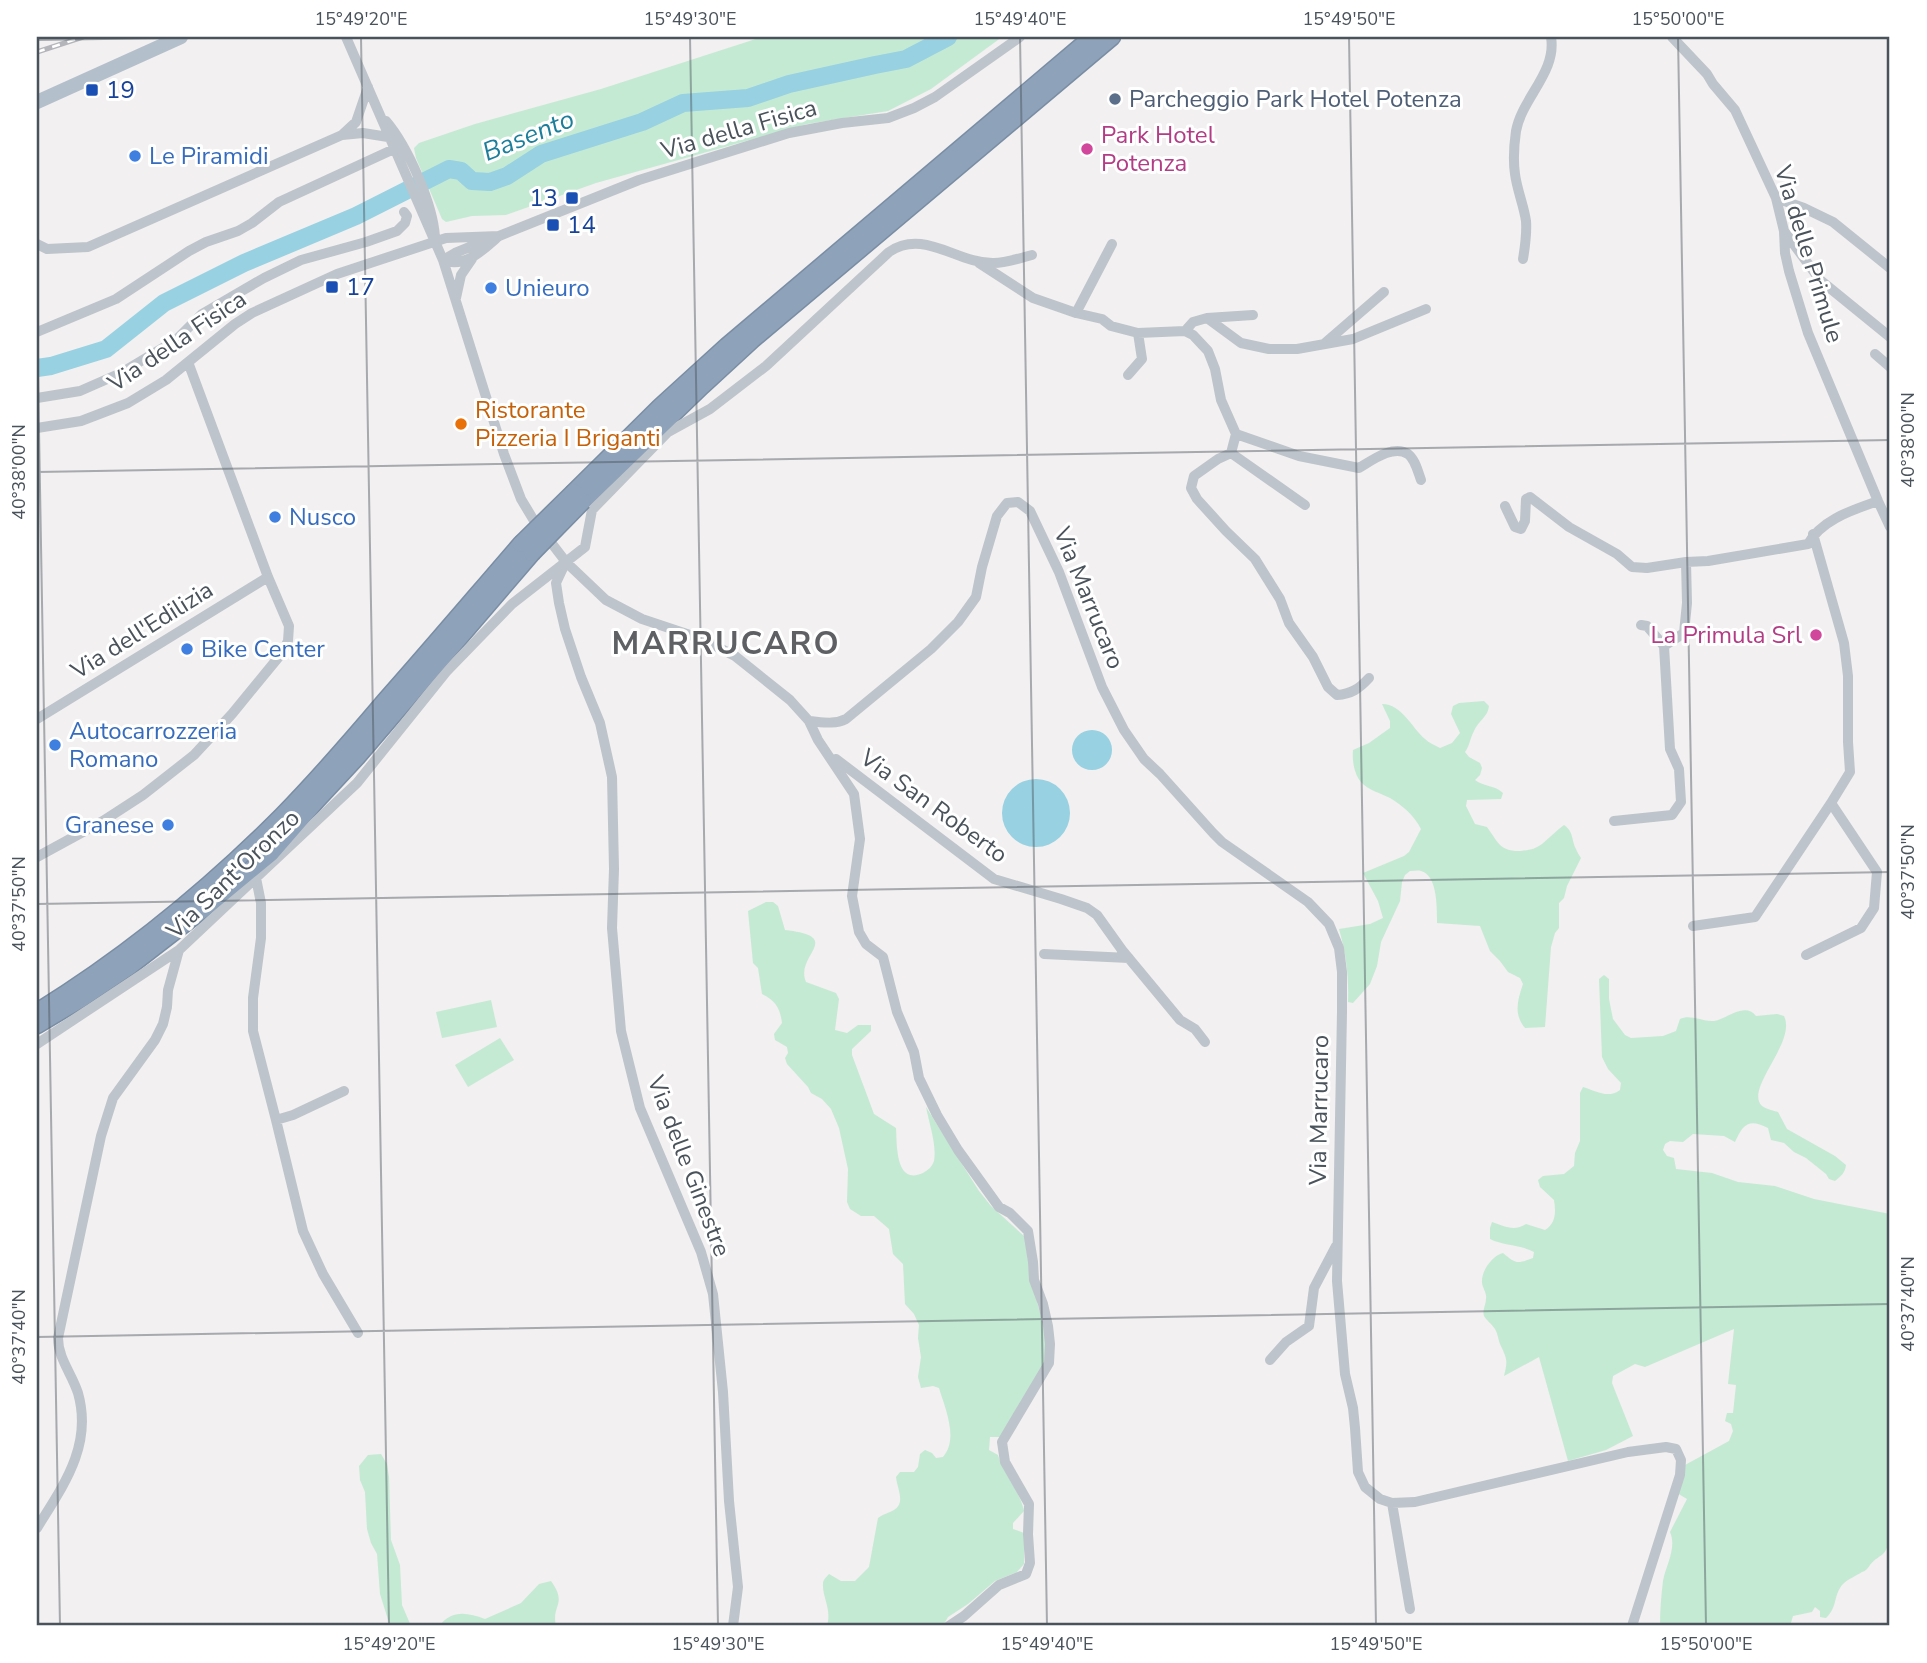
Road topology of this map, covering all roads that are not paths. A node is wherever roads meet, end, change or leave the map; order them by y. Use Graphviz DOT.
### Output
graph roads {
  1 [pos="181,37"];
  2 [pos="346,37"];
  3 [pos="1020,37"];
  4 [pos="1092,37"];
  5 [pos="1112,37"];
  6 [pos="1551,37"];
  7 [pos="1672,37"];
  8 [pos="368,87"];
  9 [pos="37,102"];
  10 [pos="382,117"];
  11 [pos="356,122"];
  12 [pos="363,133"];
  13 [pos="342,135"];
  14 [pos="388,137"];
  15 [pos="394,149"];
  16 [pos="404,159"];
  17 [pos="1776,198"];
  18 [pos="404,212"];
  19 [pos="1784,231"];
  20 [pos="499,236"];
  21 [pos="436,241"];
  22 [pos="37,244"];
  23 [pos="1112,244"];
  24 [pos="1032,256"];
  25 [pos="474,257"];
  26 [pos="1523,259"];
  27 [pos="443,260"];
  28 [pos="974,260"];
  29 [pos="1889,263"];
  30 [pos="1789,271"];
  31 [pos="1820,280"];
  32 [pos="1384,292"];
  33 [pos="456,299"];
  34 [pos="1426,309"];
  35 [pos="1076,313"];
  36 [pos="1253,315"];
  37 [pos="1207,318"];
  38 [pos="1185,331"];
  39 [pos="37,332"];
  40 [pos="1138,333"];
  41 [pos="1890,337"];
  42 [pos="1325,343"];
  43 [pos="1875,354"];
  44 [pos="188,362"];
  45 [pos="1890,367"];
  46 [pos="1128,375"];
  47 [pos="37,398"];
  48 [pos="37,428"];
  49 [pos="1236,434"];
  50 [pos="1231,453"];
  51 [pos="1421,480"];
  52 [pos="578,497"];
  53 [pos="1878,501"];
  54 [pos="1305,505"];
  55 [pos="1505,506"];
  56 [pos="1890,527"];
  57 [pos="1813,534"];
  58 [pos="527,548"];
  59 [pos="566,562"];
  60 [pos="1686,562"];
  61 [pos="268,577"];
  62 [pos="1642,625"];
  63 [pos="1664,646"];
  64 [pos="1369,678"];
  65 [pos="37,719"];
  66 [pos="809,721"];
  67 [pos="828,753"];
  68 [pos="1831,803"];
  69 [pos="1614,821"];
  70 [pos="37,857"];
  71 [pos="256,878"];
  72 [pos="1693,926"];
  73 [pos="179,950"];
  74 [pos="1044,954"];
  75 [pos="1806,955"];
  76 [pos="1129,958"];
  77 [pos="37,1012"];
  78 [pos="37,1025"];
  79 [pos="1205,1042"];
  80 [pos="37,1044"];
  81 [pos="344,1091"];
  82 [pos="276,1120"];
  83 [pos="1337,1244"];
  84 [pos="358,1332"];
  85 [pos="1270,1360"];
  86 [pos="1392,1503"];
  87 [pos="37,1528"];
  88 [pos="1410,1609"];
  89 [pos="733,1626"];
  90 [pos="949,1626"];
  91 [pos="1632,1626"];
  1 -- 9 [label="main road"];
  2 -- 8 [label="street"];
  3 -- 20 [label="street, Via della Fisica"];
  4 -- 52 [label="highway"];
  5 -- 52 [label="highway"];
  6 -- 26 [label="street"];
  7 -- 17 [label="street, Via delle Primule"];
  8 -- 10 [label="street"];
  8 -- 11 [label="street"];
  10 -- 11 [label="street"];
  10 -- 12 [label="street"];
  10 -- 14 [label="street"];
  10 -- 16 [label="street"];
  11 -- 13 [label="street"];
  12 -- 13 [label="street"];
  12 -- 14 [label="street"];
  13 -- 22 [label="street"];
  14 -- 15 [label="street"];
  15 -- 16 [label="street"];
  15 -- 39 [label="street"];
  16 -- 21 [label="street"];
  17 -- 19 [label="street, Via delle Primule"];
  17 -- 29 [label="street"];
  18 -- 47 [label="street"];
  19 -- 30 [label="street, Via delle Primule"];
  19 -- 31 [label="street"];
  20 -- 21 [label="street, Via della Fisica"];
  20 -- 25 [label="street, Via della Fisica"];
  20 -- 27 [label="street"];
  21 -- 27 [label="street"];
  21 -- 44 [label="street, Via della Fisica"];
  23 -- 35 [label="street"];
  24 -- 28 [label="street"];
  25 -- 27 [label="street"];
  25 -- 33 [label="street"];
  27 -- 33 [label="street"];
  28 -- 35 [label="street"];
  28 -- 59 [label="street"];
  30 -- 31 [label="street"];
  30 -- 53 [label="street, Via delle Primule"];
  31 -- 41 [label="street"];
  32 -- 42 [label="street"];
  33 -- 59 [label="street"];
  34 -- 42 [label="street"];
  35 -- 40 [label="street"];
  36 -- 37 [label="street"];
  37 -- 38 [label="street"];
  37 -- 42 [label="street"];
  38 -- 40 [label="street"];
  38 -- 49 [label="street"];
  40 -- 46 [label="street"];
  43 -- 45 [label="street"];
  44 -- 48 [label="street, Via della Fisica"];
  44 -- 61 [label="street"];
  49 -- 50 [label="street"];
  49 -- 51 [label="street"];
  50 -- 54 [label="street"];
  50 -- 64 [label="street"];
  52 -- 58 [label="highway, bridge"];
  53 -- 56 [label="street, Via delle Primule"];
  53 -- 57 [label="street"];
  55 -- 60 [label="street"];
  57 -- 60 [label="street"];
  57 -- 68 [label="street"];
  58 -- 77 [label="highway"];
  58 -- 78 [label="highway"];
  59 -- 66 [label="street"];
  59 -- 71 [label="street, Via Sant'Oronzo"];
  59 -- 89 [label="street, Via delle Ginestre"];
  60 -- 63 [label="street"];
  61 -- 65 [label="street, Via dell'Edilizia"];
  61 -- 70 [label="street"];
  62 -- 63 [label="street"];
  63 -- 69 [label="street"];
  66 -- 67 [label="street"];
  66 -- 83 [label="street, Via Marrucaro"];
  67 -- 76 [label="street, Via San Roberto"];
  67 -- 90 [label="street"];
  68 -- 72 [label="street"];
  68 -- 75 [label="street"];
  71 -- 73 [label="street, Via Sant'Oronzo"];
  71 -- 82 [label="street"];
  73 -- 80 [label="street"];
  73 -- 87 [label="street, Via Sant'Oronzo"];
  74 -- 76 [label="street"];
  76 -- 79 [label="street, Via San Roberto"];
  81 -- 82 [label="street"];
  82 -- 84 [label="street"];
  83 -- 85 [label="street, Via Marrucaro"];
  83 -- 86 [label="street, Via Marrucaro"];
  86 -- 88 [label="street"];
  86 -- 91 [label="street"];
}
